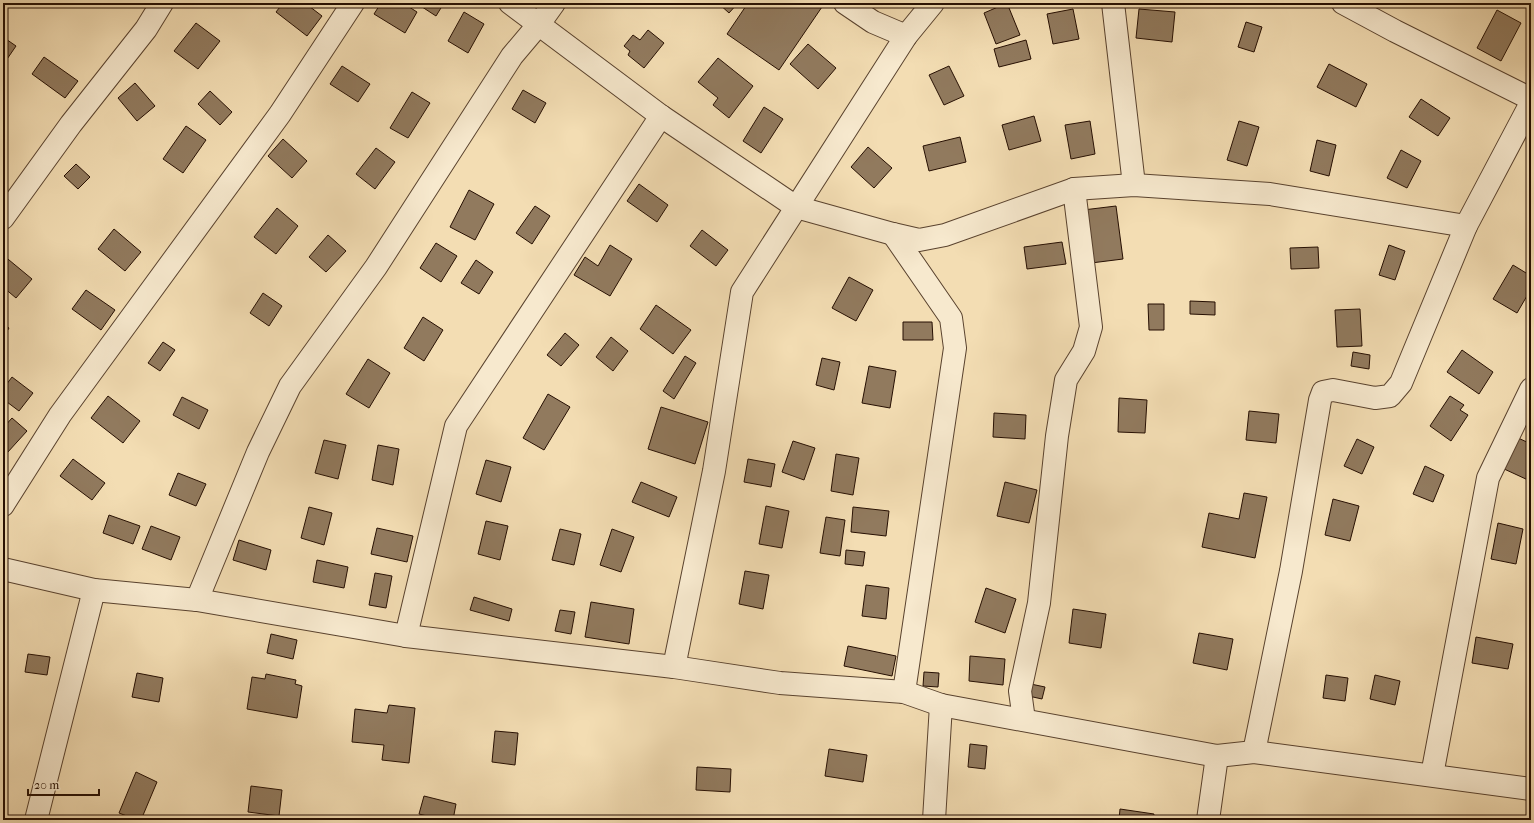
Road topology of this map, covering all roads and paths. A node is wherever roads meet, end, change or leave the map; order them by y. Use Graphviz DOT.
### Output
graph roads {
  1 [pos="162,3"];
  2 [pos="353,3"];
  3 [pos="510,3"];
  4 [pos="554,3"];
  5 [pos="846,3"];
  6 [pos="933,3"];
  7 [pos="1113,3"];
  8 [pos="1343,3"];
  9 [pos="539,24"];
  10 [pos="906,36"];
  11 [pos="1531,99"];
  12 [pos="1531,103"];
  13 [pos="661,116"];
  14 [pos="1134,184"];
  15 [pos="1074,189"];
  16 [pos="796,207"];
  17 [pos="3,218"];
  18 [pos="1466,226"];
  19 [pos="893,234"];
  20 [pos="1531,389"];
  21 [pos="4,500"];
  22 [pos="3,569"];
  23 [pos="94,590"];
  24 [pos="197,600"];
  25 [pos="406,636"];
  26 [pos="674,667"];
  27 [pos="904,692"];
  28 [pos="941,705"];
  29 [pos="1024,720"];
  30 [pos="1254,752"];
  31 [pos="1217,756"];
  32 [pos="1432,775"];
  33 [pos="1531,789"];
  34 [pos="36,820"];
  35 [pos="934,820"];
  36 [pos="1208,820"];
  1 -- 17 [label="street"];
  2 -- 21 [label="street"];
  3 -- 9 [label="street"];
  4 -- 9 [label="street"];
  5 -- 10 [label="street"];
  6 -- 10 [label="street"];
  7 -- 14 [label="street"];
  8 -- 11 [label="street"];
  9 -- 13 [label="street"];
  9 -- 24 [label="street"];
  10 -- 16 [label="street"];
  12 -- 18 [label="street"];
  13 -- 16 [label="street"];
  13 -- 25 [label="street"];
  14 -- 15 [label="street"];
  14 -- 18 [label="street"];
  15 -- 19 [label="street"];
  15 -- 29 [label="street"];
  16 -- 19 [label="street"];
  16 -- 26 [label="street"];
  18 -- 30 [label="street"];
  19 -- 27 [label="street"];
  20 -- 32 [label="street"];
  22 -- 23 [label="street"];
  23 -- 24 [label="street"];
  23 -- 34 [label="street"];
  24 -- 25 [label="street"];
  25 -- 26 [label="street"];
  26 -- 27 [label="street"];
  27 -- 28 [label="street"];
  28 -- 29 [label="street"];
  28 -- 35 [label="street"];
  29 -- 31 [label="street"];
  30 -- 31 [label="street"];
  30 -- 32 [label="street"];
  31 -- 36 [label="street"];
  32 -- 33 [label="street"];
}
